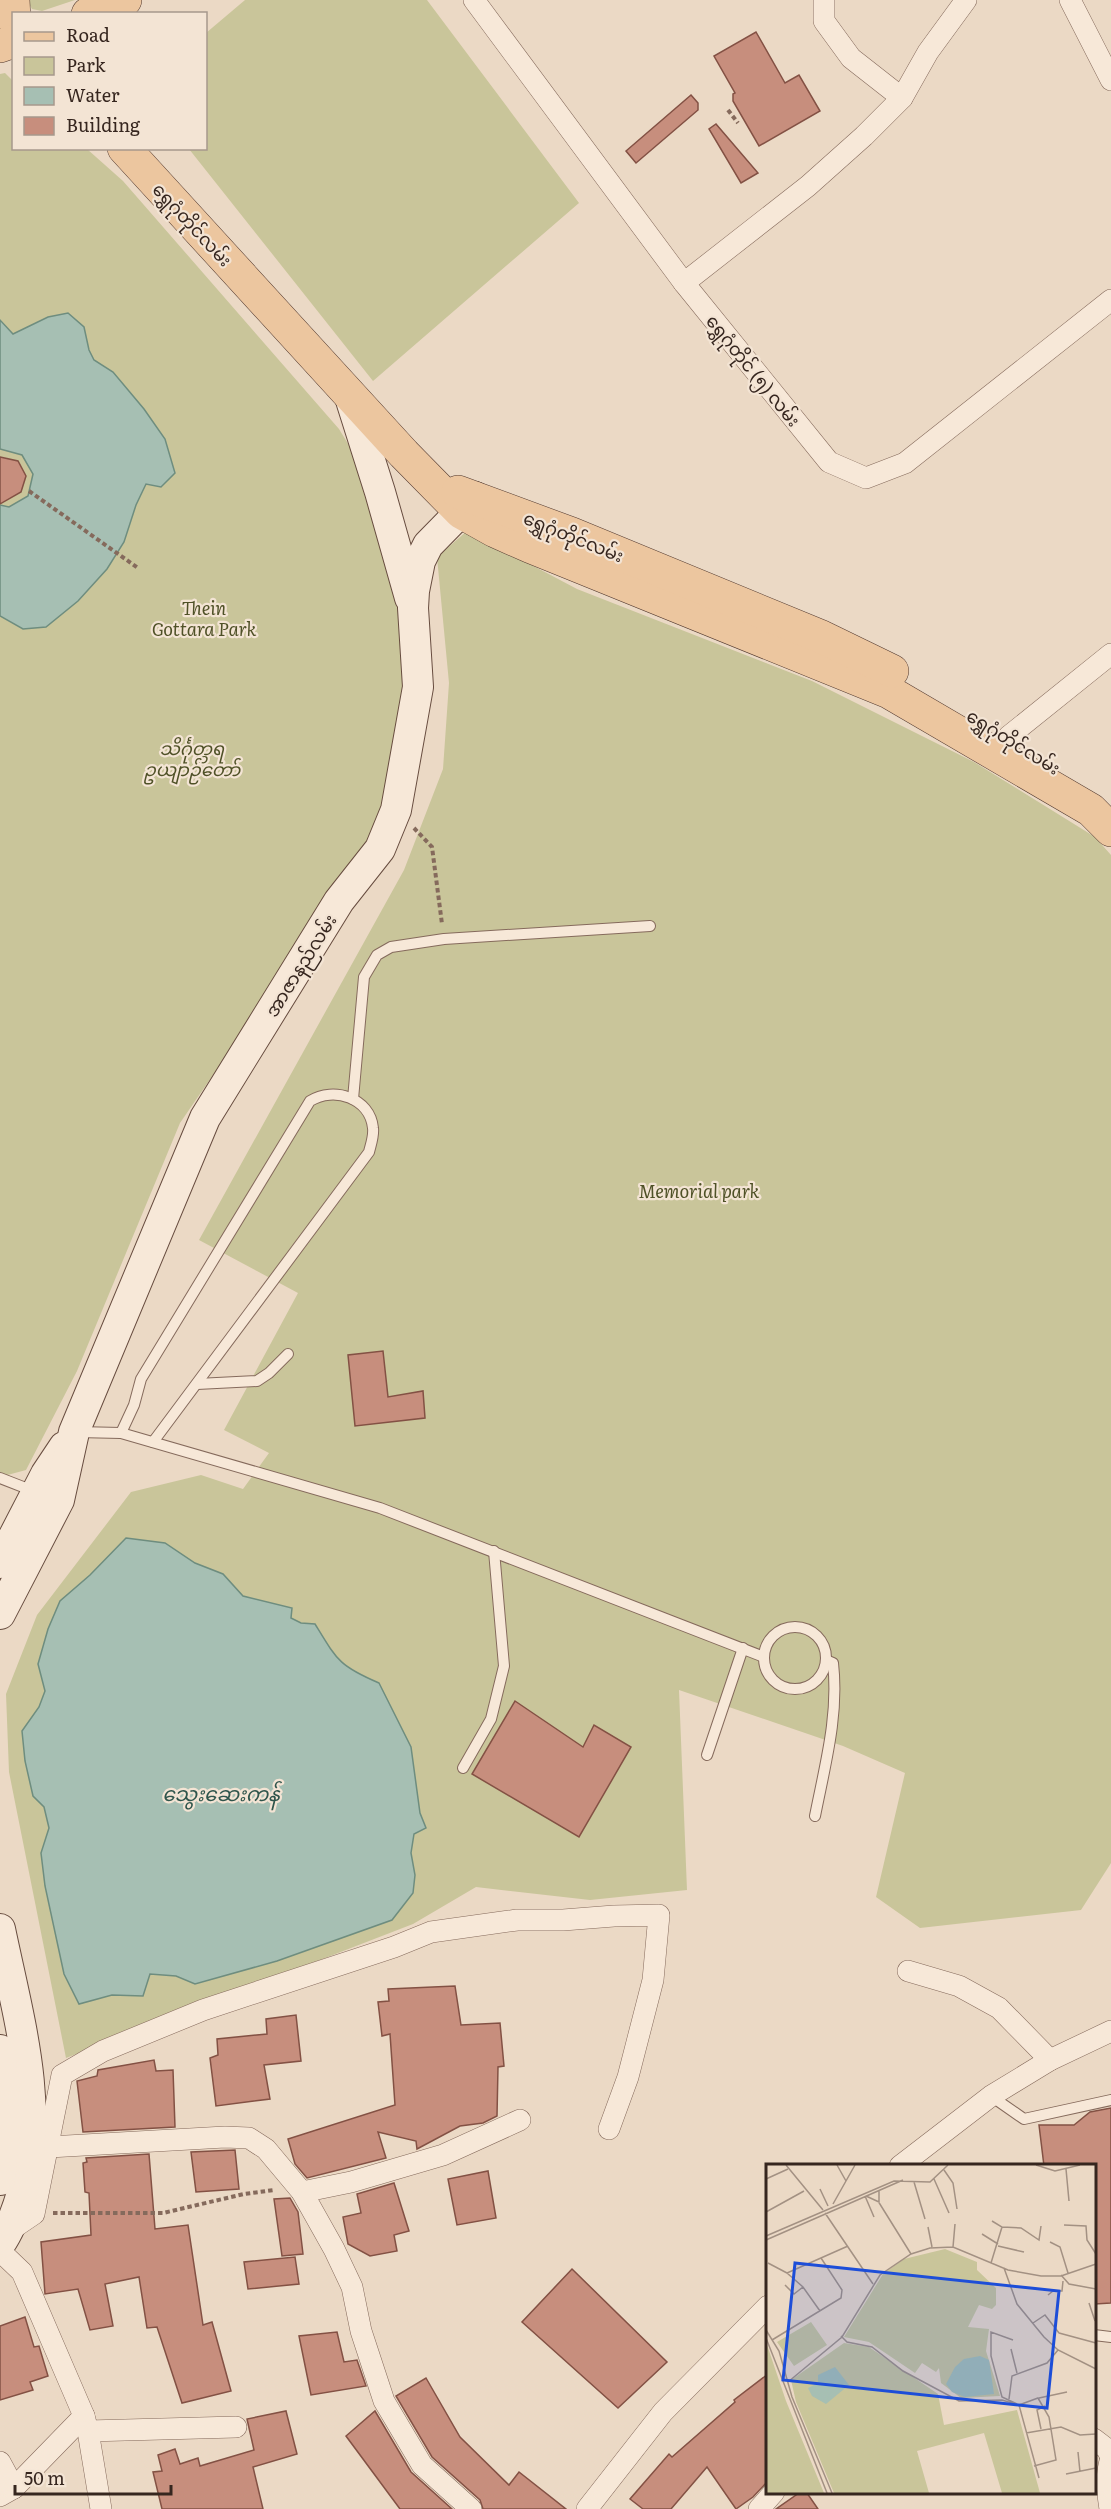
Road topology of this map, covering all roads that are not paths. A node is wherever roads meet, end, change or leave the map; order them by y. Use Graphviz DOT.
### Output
graph roads {
  1 [pos="474,0"];
  2 [pos="824,0"];
  3 [pos="966,0"];
  4 [pos="1070,0"];
  5 [pos="1111,80"];
  6 [pos="902,98"];
  7 [pos="126,150"];
  8 [pos="684,283"];
  9 [pos="1111,300"];
  10 [pos="348,392"];
  11 [pos="468,505"];
  12 [pos="413,608"];
  13 [pos="1111,654"];
  14 [pos="1003,745"];
  15 [pos="1111,806"];
  16 [pos="1111,830"];
  17 [pos="650,926"];
  18 [pos="353,1099"];
  19 [pos="288,1354"];
  20 [pos="197,1384"];
  21 [pos="74,1432"];
  22 [pos="122,1433"];
  23 [pos="153,1442"];
  24 [pos="0,1478"];
  25 [pos="48,1496"];
  26 [pos="494,1551"];
  27 [pos="0,1563"];
  28 [pos="0,1614"];
  29 [pos="743,1648"];
  30 [pos="764,1657"];
  31 [pos="826,1660"];
  32 [pos="707,1755"];
  33 [pos="463,1768"];
  34 [pos="815,1816"];
  35 [pos="0,1929"];
  36 [pos="908,1971"];
  37 [pos="1111,2031"];
  38 [pos="10,2060"];
  39 [pos="1050,2060"];
  40 [pos="991,2096"];
  41 [pos="1111,2100"];
  42 [pos="520,2120"];
  43 [pos="609,2129"];
  44 [pos="49,2147"];
  45 [pos="903,2164"];
  46 [pos="0,2180"];
  47 [pos="302,2192"];
  48 [pos="2,2243"];
  49 [pos="766,2308"];
  50 [pos="1096,2335"];
  51 [pos="1111,2337"];
  52 [pos="86,2424"];
  53 [pos="236,2427"];
  54 [pos="1096,2440"];
  55 [pos="1111,2457"];
  56 [pos="0,2462"];
  57 [pos="7,2492"];
  58 [pos="773,2494"];
  59 [pos="597,2506"];
  60 [pos="101,2509"];
  61 [pos="471,2509"];
  62 [pos="759,2509"];
  63 [pos="1110,2509"];
  1 -- 8 [label="street, ရွှေဂုံတိုင် (၅) လမ်း"];
  2 -- 6 [label="street"];
  3 -- 6 [label="street"];
  4 -- 5 [label="street"];
  6 -- 8 [label="street"];
  7 -- 10 [label="main road, ရွှေဂုံတိုင်လမ်း"];
  8 -- 9 [label="street, ရွှေဂုံတိုင် (၅) လမ်း"];
  10 -- 11 [label="main road, ရွှေဂုံတိုင်လမ်း"];
  10 -- 12 [label="main road"];
  11 -- 12 [label="main road, အာဇာနည်လမ်း"];
  11 -- 14 [label="main road, ရွှေဂုံတိုင်လမ်း"];
  12 -- 21 [label="main road, အာဇာနည်လမ်း"];
  13 -- 14 [label="street"];
  14 -- 15 [label="main road, ရွှေဂုံတိုင်လမ်း"];
  14 -- 16 [label="main road, ရွှေဂုံတိုင်လမ်း"];
  17 -- 18 [label="lane"];
  18 -- 20 [label="lane"];
  18 -- 22 [label="lane"];
  19 -- 20 [label="lane"];
  20 -- 23 [label="lane"];
  21 -- 22 [label="lane"];
  21 -- 25 [label="main road, အာဇာနည်လမ်း"];
  22 -- 23 [label="lane"];
  23 -- 26 [label="lane"];
  24 -- 25 [label="lane"];
  25 -- 27 [label="main road, အာဇာနည်လမ်း"];
  25 -- 28 [label="main road, အာဇာနည်လမ်း"];
  26 -- 29 [label="lane"];
  26 -- 33 [label="lane"];
  29 -- 30 [label="lane"];
  29 -- 32 [label="lane"];
  30 -- 31 [label="lane"];
  30 -- 31 [label="lane"];
  31 -- 34 [label="lane"];
  35 -- 38 [label="main road"];
  36 -- 39 [label="street"];
  37 -- 39 [label="street"];
  38 -- 46 [label="main road"];
  38 -- 48 [label="main road"];
  39 -- 40 [label="street"];
  40 -- 41 [label="lane"];
  40 -- 45 [label="street"];
  42 -- 47 [label="street"];
  43 -- 44 [label="street"];
  44 -- 47 [label="street"];
  44 -- 48 [label="street"];
  47 -- 61 [label="street"];
  48 -- 52 [label="street"];
  49 -- 59 [label="street"];
  50 -- 51 [label="lane"];
  52 -- 53 [label="street"];
  52 -- 57 [label="street"];
  52 -- 60 [label="street"];
  54 -- 55 [label="street"];
  55 -- 63 [label="street"];
  56 -- 57 [label="street"];
  58 -- 62 [label="street"];
}
